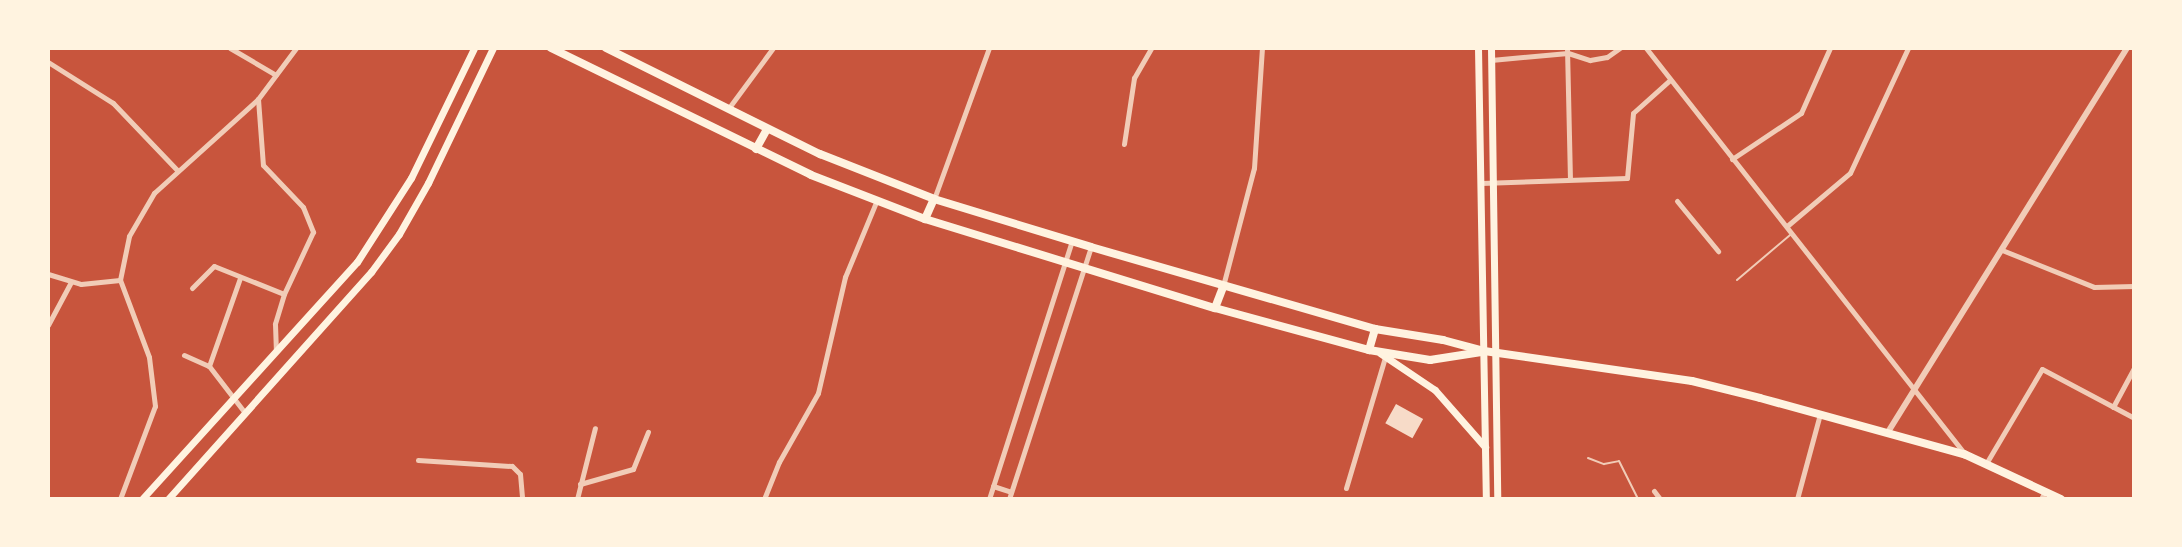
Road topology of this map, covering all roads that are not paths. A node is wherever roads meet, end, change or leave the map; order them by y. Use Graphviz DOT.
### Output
graph roads {
  1 [pos="230,48"];
  2 [pos="296,48"];
  3 [pos="474,48"];
  4 [pos="493,48"];
  5 [pos="551,48"];
  6 [pos="606,48"];
  7 [pos="773,48"];
  8 [pos="989,48"];
  9 [pos="1151,48"];
  10 [pos="1262,48"];
  11 [pos="1478,48"];
  12 [pos="1491,48"];
  13 [pos="1620,48"];
  14 [pos="1646,48"];
  15 [pos="1830,48"];
  16 [pos="1908,48"];
  17 [pos="2127,48"];
  18 [pos="1568,50"];
  19 [pos="1491,60"];
  20 [pos="48,62"];
  21 [pos="276,75"];
  22 [pos="1670,80"];
  23 [pos="258,99"];
  24 [pos="728,109"];
  25 [pos="767,129"];
  26 [pos="1124,144"];
  27 [pos="756,149"];
  28 [pos="1732,159"];
  29 [pos="177,170"];
  30 [pos="1570,179"];
  31 [pos="1481,183"];
  32 [pos="1492,183"];
  33 [pos="934,199"];
  34 [pos="1677,201"];
  35 [pos="876,202"];
  36 [pos="925,219"];
  37 [pos="1787,226"];
  38 [pos="1792,233"];
  39 [pos="1072,242"];
  40 [pos="1091,247"];
  41 [pos="2002,250"];
  42 [pos="1718,251"];
  43 [pos="1066,260"];
  44 [pos="1084,266"];
  45 [pos="48,274"];
  46 [pos="240,278"];
  47 [pos="120,280"];
  48 [pos="1737,280"];
  49 [pos="71,282"];
  50 [pos="2134,286"];
  51 [pos="1223,287"];
  52 [pos="192,288"];
  53 [pos="284,294"];
  54 [pos="1215,308"];
  55 [pos="48,325"];
  56 [pos="1375,329"];
  57 [pos="276,351"];
  58 [pos="1484,351"];
  59 [pos="1377,353"];
  60 [pos="1495,353"];
  61 [pos="184,355"];
  62 [pos="209,366"];
  63 [pos="2134,368"];
  64 [pos="1916,388"];
  65 [pos="232,401"];
  66 [pos="2113,407"];
  67 [pos="245,413"];
  68 [pos="1820,414"];
  69 [pos="2134,418"];
  70 [pos="595,428"];
  71 [pos="648,432"];
  72 [pos="1888,432"];
  73 [pos="1485,447"];
  74 [pos="1965,454"];
  75 [pos="1588,458"];
  76 [pos="418,460"];
  77 [pos="1987,462"];
  78 [pos="580,484"];
  79 [pos="993,486"];
  80 [pos="1346,488"];
  81 [pos="1654,491"];
  82 [pos="1011,492"];
  83 [pos="2043,495"];
  84 [pos="120,499"];
  85 [pos="142,499"];
  86 [pos="168,499"];
  87 [pos="522,499"];
  88 [pos="577,499"];
  89 [pos="764,499"];
  90 [pos="989,499"];
  91 [pos="1009,499"];
  92 [pos="1486,499"];
  93 [pos="1497,499"];
  94 [pos="1638,499"];
  95 [pos="1660,499"];
  96 [pos="1797,499"];
  97 [pos="2061,499"];
  1 -- 21 [label="street"];
  2 -- 21 [label="street"];
  3 -- 57 [label="main road"];
  4 -- 67 [label="main road"];
  5 -- 27 [label="main road"];
  6 -- 24 [label="main road"];
  7 -- 24 [label="street"];
  8 -- 33 [label="street"];
  9 -- 26 [label="street"];
  10 -- 51 [label="street"];
  11 -- 31 [label="main road"];
  12 -- 19 [label="main road"];
  13 -- 18 [label="street"];
  14 -- 22 [label="street"];
  15 -- 28 [label="street"];
  16 -- 37 [label="street"];
  17 -- 41 [label="street"];
  18 -- 19 [label="street"];
  18 -- 30 [label="street"];
  19 -- 32 [label="main road"];
  20 -- 29 [label="street"];
  21 -- 23 [label="street"];
  22 -- 28 [label="street"];
  22 -- 30 [label="street"];
  23 -- 29 [label="street"];
  23 -- 53 [label="street"];
  24 -- 25 [label="main road"];
  25 -- 27 [label="main road"];
  25 -- 33 [label="main road"];
  27 -- 35 [label="main road"];
  28 -- 37 [label="street"];
  29 -- 47 [label="street"];
  30 -- 32 [label="street"];
  31 -- 32 [label="street"];
  31 -- 58 [label="main road"];
  32 -- 60 [label="main road"];
  33 -- 36 [label="main road"];
  33 -- 39 [label="main road"];
  34 -- 42 [label="street"];
  35 -- 36 [label="main road"];
  35 -- 89 [label="street"];
  36 -- 43 [label="main road"];
  37 -- 38 [label="street"];
  38 -- 48 [label="lane"];
  38 -- 64 [label="street"];
  39 -- 40 [label="main road"];
  39 -- 43 [label="street"];
  40 -- 44 [label="street"];
  40 -- 51 [label="main road"];
  41 -- 50 [label="street"];
  41 -- 64 [label="street"];
  43 -- 44 [label="main road"];
  43 -- 79 [label="street"];
  44 -- 54 [label="main road"];
  44 -- 82 [label="street"];
  45 -- 49 [label="street"];
  46 -- 52 [label="street"];
  46 -- 53 [label="street"];
  46 -- 62 [label="street"];
  47 -- 49 [label="street"];
  47 -- 84 [label="street"];
  49 -- 55 [label="street"];
  51 -- 54 [label="main road"];
  51 -- 56 [label="main road"];
  53 -- 57 [label="street"];
  54 -- 59 [label="main road"];
  56 -- 58 [label="main road"];
  56 -- 59 [label="main road"];
  57 -- 65 [label="main road"];
  58 -- 59 [label="main road"];
  58 -- 60 [label="main road"];
  58 -- 73 [label="main road"];
  59 -- 73 [label="main road"];
  59 -- 80 [label="street"];
  60 -- 68 [label="main road"];
  60 -- 93 [label="main road"];
  61 -- 62 [label="street"];
  62 -- 65 [label="street"];
  63 -- 66 [label="street"];
  64 -- 72 [label="street"];
  64 -- 74 [label="street"];
  65 -- 67 [label="street"];
  65 -- 85 [label="main road"];
  66 -- 69 [label="street"];
  66 -- 77 [label="street"];
  67 -- 86 [label="main road"];
  68 -- 72 [label="main road"];
  68 -- 96 [label="street"];
  70 -- 78 [label="street"];
  71 -- 78 [label="street"];
  72 -- 74 [label="main road"];
  73 -- 92 [label="main road"];
  74 -- 77 [label="main road"];
  75 -- 94 [label="lane"];
  76 -- 87 [label="street"];
  77 -- 83 [label="main road"];
  78 -- 88 [label="street"];
  79 -- 82 [label="street"];
  79 -- 90 [label="street"];
  81 -- 95 [label="street"];
  82 -- 91 [label="street"];
  83 -- 97 [label="main road"];
}
